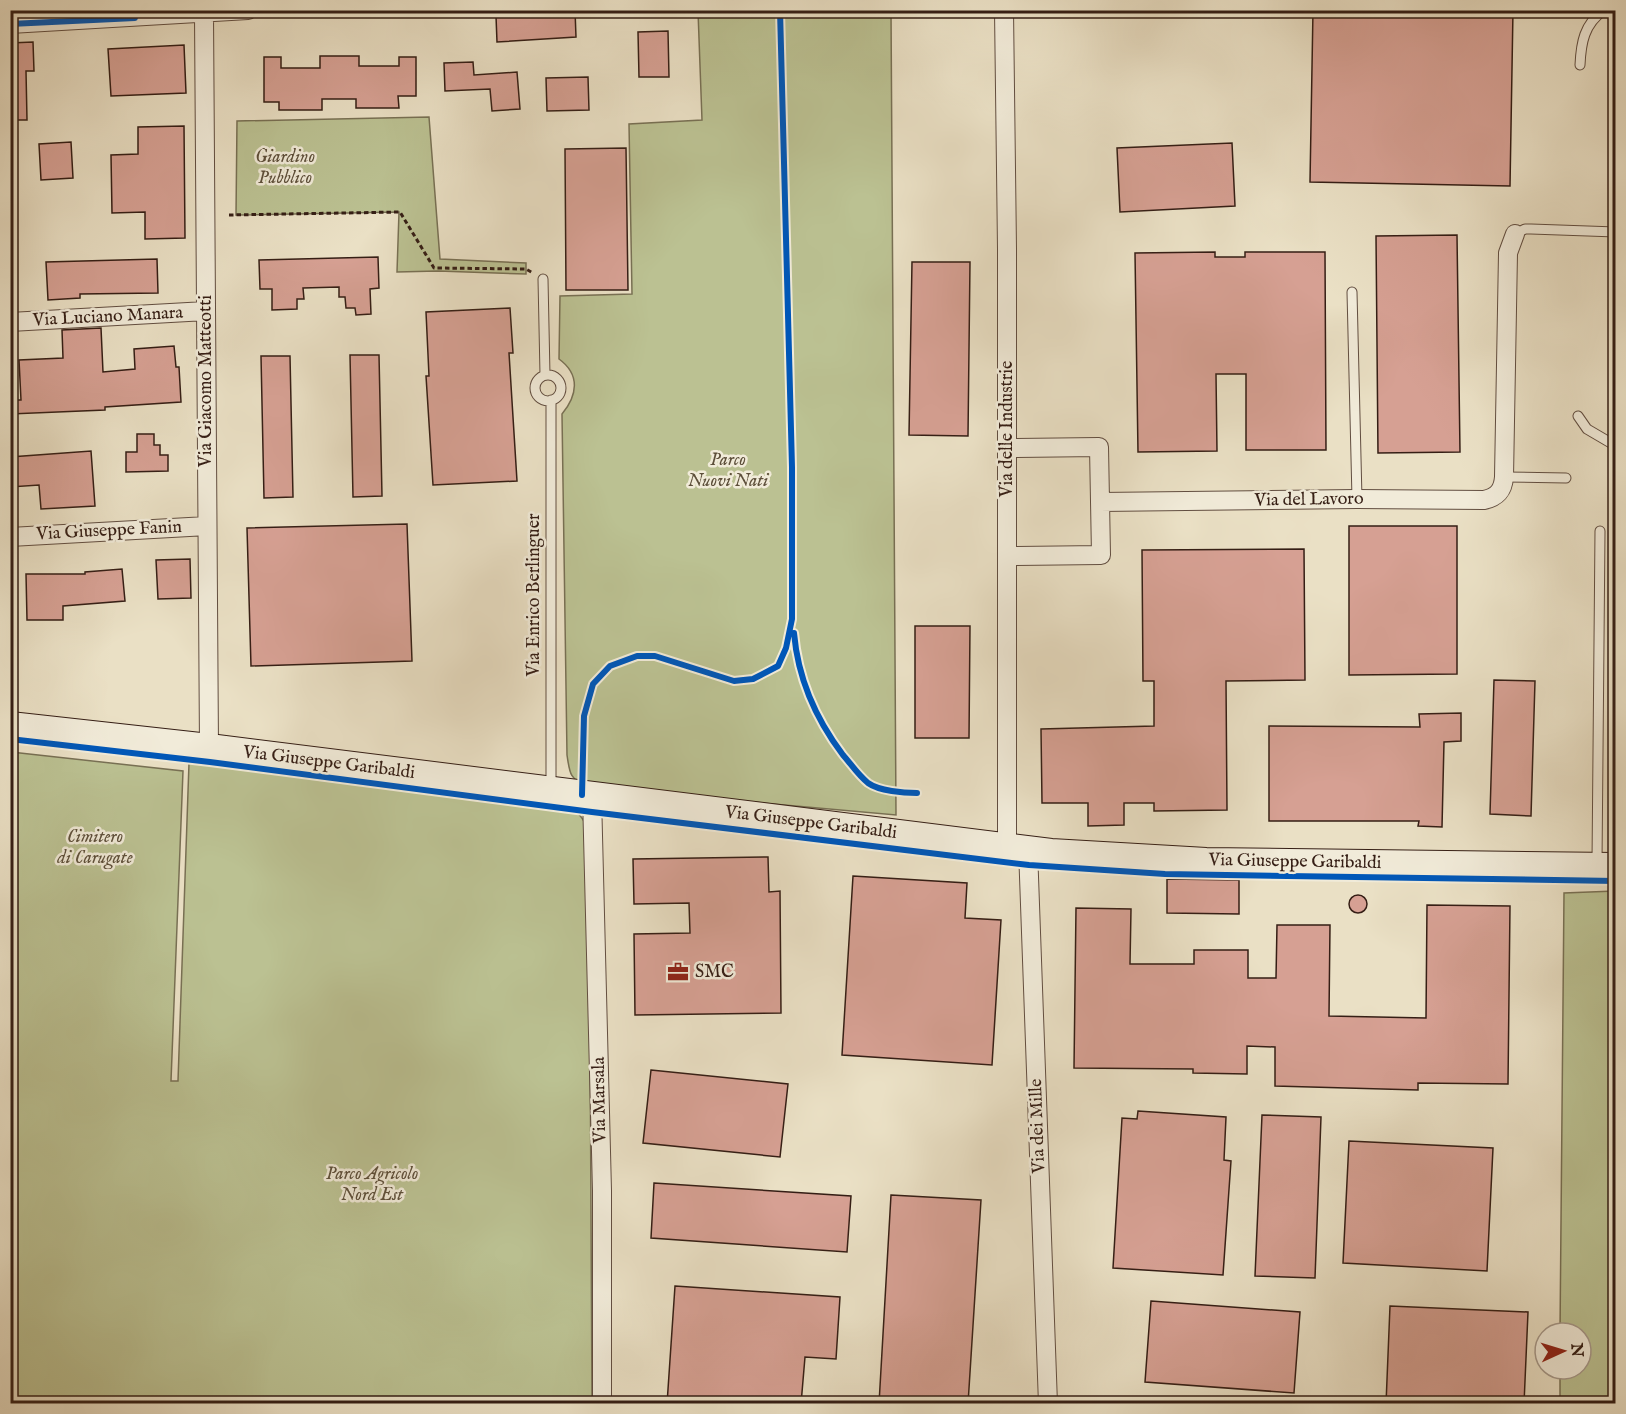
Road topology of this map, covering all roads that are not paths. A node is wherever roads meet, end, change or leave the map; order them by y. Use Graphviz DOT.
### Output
graph roads {
  1 [pos="248,10"];
  2 [pos="1004,10"];
  3 [pos="1604,10"];
  4 [pos="136,14"];
  5 [pos="204,14"];
  6 [pos="10,24"];
  7 [pos="1580,65"];
  8 [pos="1616,232"];
  9 [pos="1515,234"];
  10 [pos="543,279"];
  11 [pos="1352,292"];
  12 [pos="206,311"];
  13 [pos="10,322"];
  14 [pos="544,375"];
  15 [pos="551,400"];
  16 [pos="1578,416"];
  17 [pos="1616,446"];
  18 [pos="1007,448"];
  19 [pos="1504,477"];
  20 [pos="1566,478"];
  21 [pos="1357,499"];
  22 [pos="1100,502"];
  23 [pos="207,526"];
  24 [pos="1600,531"];
  25 [pos="10,537"];
  26 [pos="1007,556"];
  27 [pos="10,725"];
  28 [pos="208,747"];
  29 [pos="551,791"];
  30 [pos="592,796"];
  31 [pos="1018,848"];
  32 [pos="1606,866"];
  33 [pos="602,1404"];
  34 [pos="1047,1404"];
  1 -- 5 [label="street"];
  2 -- 18 [label="street, Via delle Industrie"];
  3 -- 7 [label="lane"];
  4 -- 5 [label="street"];
  4 -- 6 [label="street"];
  5 -- 12 [label="street, Via Giacomo Matteotti"];
  8 -- 9 [label="lane"];
  9 -- 19 [label="street"];
  10 -- 14 [label="lane"];
  11 -- 21 [label="lane"];
  12 -- 13 [label="street, Via Luciano Manara"];
  12 -- 23 [label="street, Via Giacomo Matteotti"];
  14 -- 15 [label="lane"];
  14 -- 15 [label="lane, Via Enrico Berlinguer"];
  15 -- 29 [label="lane, Via Enrico Berlinguer"];
  16 -- 17 [label="lane"];
  18 -- 22 [label="street"];
  18 -- 26 [label="street, Via delle Industrie"];
  19 -- 20 [label="lane"];
  19 -- 21 [label="street, Via del Lavoro"];
  21 -- 22 [label="street, Via del Lavoro"];
  22 -- 26 [label="street"];
  23 -- 25 [label="street, Via Giuseppe Fanin"];
  23 -- 28 [label="street, Via Giacomo Matteotti"];
  24 -- 32 [label="lane"];
  26 -- 31 [label="street, Via delle Industrie"];
  27 -- 28 [label="street, Via Giuseppe Garibaldi"];
  28 -- 29 [label="street, Via Giuseppe Garibaldi"];
  29 -- 30 [label="street, Via Giuseppe Garibaldi"];
  30 -- 31 [label="street, Via Giuseppe Garibaldi"];
  30 -- 33 [label="street, Via Marsala"];
  31 -- 32 [label="street, Via Giuseppe Garibaldi"];
  31 -- 34 [label="street, Via dei Mille"];
}
